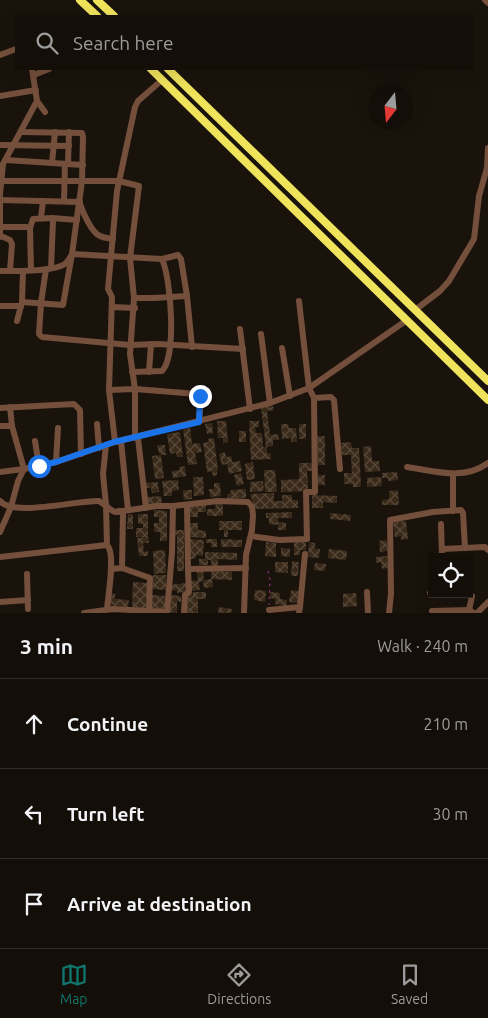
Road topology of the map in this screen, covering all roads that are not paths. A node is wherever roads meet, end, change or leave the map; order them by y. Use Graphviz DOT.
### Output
graph roads {
  1 [pos="80,0"];
  2 [pos="97,0"];
  3 [pos="485,0"];
  4 [pos="488,3"];
  5 [pos="96,15"];
  6 [pos="113,15"];
  7 [pos="15,49"];
  8 [pos="0,54"];
  9 [pos="152,70"];
  10 [pos="169,70"];
  11 [pos="33,72"];
  12 [pos="162,80"];
  13 [pos="36,90"];
  14 [pos="0,96"];
  15 [pos="37,101"];
  16 [pos="45,112"];
  17 [pos="21,132"];
  18 [pos="55,132"];
  19 [pos="69,132"];
  20 [pos="13,145"];
  21 [pos="0,146"];
  22 [pos="54,146"];
  23 [pos="69,146"];
  24 [pos="488,148"];
  25 [pos="3,162"];
  26 [pos="52,163"];
  27 [pos="66,164"];
  28 [pos="82,165"];
  29 [pos="2,181"];
  30 [pos="82,181"];
  31 [pos="119,181"];
  32 [pos="64,182"];
  33 [pos="0,194"];
  34 [pos="0,200"];
  35 [pos="43,201"];
  36 [pos="64,201"];
  37 [pos="79,202"];
  38 [pos="0,211"];
  39 [pos="42,218"];
  40 [pos="52,218"];
  41 [pos="77,220"];
  42 [pos="0,227"];
  43 [pos="30,228"];
  44 [pos="0,236"];
  45 [pos="113,239"];
  46 [pos="72,254"];
  47 [pos="111,258"];
  48 [pos="130,258"];
  49 [pos="162,260"];
  50 [pos="48,268"];
  51 [pos="31,270"];
  52 [pos="0,271"];
  53 [pos="10,271"];
  54 [pos="23,271"];
  55 [pos="187,296"];
  56 [pos="170,297"];
  57 [pos="134,298"];
  58 [pos="298,301"];
  59 [pos="41,303"];
  60 [pos="21,304"];
  61 [pos="0,306"];
  62 [pos="112,306"];
  63 [pos="134,308"];
  64 [pos="415,310"];
  65 [pos="407,320"];
  66 [pos="17,321"];
  67 [pos="240,329"];
  68 [pos="261,334"];
  69 [pos="109,343"];
  70 [pos="130,344"];
  71 [pos="151,344"];
  72 [pos="170,345"];
  73 [pos="192,347"];
  74 [pos="282,348"];
  75 [pos="243,349"];
  76 [pos="132,372"];
  77 [pos="149,372"];
  78 [pos="488,381"];
  79 [pos="309,388"];
  80 [pos="135,389"];
  81 [pos="109,390"];
  82 [pos="290,396"];
  83 [pos="314,398"];
  84 [pos="488,400"];
  85 [pos="270,403"];
  86 [pos="10,407"];
  87 [pos="0,408"];
  88 [pos="80,408"];
  89 [pos="250,410"];
  90 [pos="199,422"];
  91 [pos="97,424"];
  92 [pos="0,426"];
  93 [pos="12,426"];
  94 [pos="58,428"];
  95 [pos="136,438"];
  96 [pos="35,441"];
  97 [pos="118,442"];
  98 [pos="102,447"];
  99 [pos="81,454"];
  100 [pos="56,462"];
  101 [pos="488,463"];
  102 [pos="39,466"];
  103 [pos="407,466"];
  104 [pos="24,469"];
  105 [pos="340,469"];
  106 [pos="0,472"];
  107 [pos="453,474"];
  108 [pos="0,501"];
  109 [pos="106,505"];
  110 [pos="187,505"];
  111 [pos="173,506"];
  112 [pos="11,507"];
  113 [pos="146,508"];
  114 [pos="128,510"];
  115 [pos="119,511"];
  116 [pos="454,511"];
  117 [pos="3,521"];
  118 [pos="441,524"];
  119 [pos="0,532"];
  120 [pos="251,536"];
  121 [pos="107,544"];
  122 [pos="465,548"];
  123 [pos="442,549"];
  124 [pos="488,550"];
  125 [pos="442,553"];
  126 [pos="305,554"];
  127 [pos="0,557"];
  128 [pos="122,568"];
  129 [pos="246,568"];
  130 [pos="111,569"];
  131 [pos="188,569"];
  132 [pos="27,574"];
  133 [pos="367,592"];
  134 [pos="472,598"];
  135 [pos="28,600"];
  136 [pos="0,602"];
  137 [pos="488,602"];
  138 [pos="28,609"];
  139 [pos="107,610"];
  140 [pos="269,610"];
  141 [pos="300,610"];
  142 [pos="149,611"];
  143 [pos="432,611"];
  144 [pos="473,612"];
  145 [pos="84,613"];
  146 [pos="167,613"];
  147 [pos="184,613"];
  148 [pos="244,613"];
  149 [pos="368,613"];
  150 [pos="389,613"];
  1 -- 5 [label="main road"];
  2 -- 6 [label="main road"];
  3 -- 4 [label="street"];
  7 -- 8 [label="street"];
  9 -- 12 [label="main road"];
  10 -- 64 [label="main road"];
  11 -- 13 [label="street"];
  12 -- 31 [label="street"];
  12 -- 65 [label="main road"];
  13 -- 14 [label="street"];
  13 -- 15 [label="street"];
  15 -- 16 [label="street"];
  15 -- 17 [label="street"];
  17 -- 18 [label="street"];
  17 -- 20 [label="street"];
  18 -- 19 [label="street"];
  18 -- 22 [label="street"];
  19 -- 23 [label="street"];
  19 -- 28 [label="street"];
  20 -- 21 [label="street"];
  20 -- 22 [label="street"];
  20 -- 25 [label="street"];
  22 -- 23 [label="street"];
  22 -- 26 [label="street"];
  23 -- 27 [label="street"];
  24 -- 64 [label="street"];
  25 -- 26 [label="street"];
  25 -- 29 [label="street"];
  26 -- 27 [label="street"];
  27 -- 28 [label="street"];
  27 -- 32 [label="street"];
  28 -- 30 [label="street"];
  29 -- 32 [label="street"];
  29 -- 33 [label="street"];
  30 -- 31 [label="street"];
  30 -- 32 [label="street"];
  30 -- 37 [label="street"];
  31 -- 45 [label="street"];
  31 -- 48 [label="street"];
  32 -- 36 [label="street"];
  33 -- 34 [label="street"];
  34 -- 35 [label="street"];
  34 -- 38 [label="street"];
  35 -- 36 [label="street"];
  35 -- 39 [label="street"];
  36 -- 37 [label="street"];
  37 -- 41 [label="street"];
  37 -- 45 [label="street"];
  38 -- 42 [label="street"];
  39 -- 40 [label="street"];
  39 -- 43 [label="street"];
  40 -- 41 [label="street"];
  40 -- 50 [label="street"];
  41 -- 46 [label="street"];
  42 -- 43 [label="street"];
  42 -- 44 [label="street"];
  43 -- 51 [label="street"];
  44 -- 53 [label="street"];
  45 -- 47 [label="street"];
  46 -- 47 [label="street"];
  46 -- 50 [label="street"];
  46 -- 59 [label="street"];
  47 -- 48 [label="street"];
  47 -- 62 [label="street"];
  48 -- 49 [label="street"];
  48 -- 57 [label="street"];
  49 -- 55 [label="street"];
  49 -- 56 [label="street"];
  50 -- 51 [label="street"];
  50 -- 59 [label="street"];
  51 -- 54 [label="street"];
  52 -- 53 [label="street"];
  53 -- 54 [label="street"];
  54 -- 60 [label="street"];
  55 -- 56 [label="street"];
  55 -- 73 [label="street"];
  56 -- 57 [label="street"];
  56 -- 72 [label="street"];
  57 -- 63 [label="street"];
  58 -- 79 [label="street"];
  59 -- 60 [label="street"];
  59 -- 69 [label="street"];
  60 -- 61 [label="street"];
  60 -- 66 [label="street"];
  62 -- 63 [label="street"];
  62 -- 69 [label="street"];
  63 -- 70 [label="street"];
  64 -- 78 [label="main road"];
  65 -- 79 [label="street"];
  65 -- 84 [label="main road"];
  67 -- 75 [label="street"];
  68 -- 85 [label="street"];
  69 -- 70 [label="street"];
  69 -- 81 [label="street"];
  70 -- 71 [label="street"];
  70 -- 76 [label="street"];
  71 -- 72 [label="street"];
  71 -- 77 [label="street"];
  72 -- 73 [label="street"];
  72 -- 77 [label="street"];
  73 -- 75 [label="street"];
  74 -- 82 [label="street"];
  75 -- 89 [label="street"];
  76 -- 77 [label="street"];
  76 -- 80 [label="street"];
  79 -- 82 [label="street"];
  79 -- 83 [label="street"];
  80 -- 81 [label="street"];
  80 -- 90 [label="street"];
  80 -- 95 [label="street"];
  81 -- 97 [label="street"];
  82 -- 85 [label="street"];
  83 -- 105 [label="street"];
  83 -- 120 [label="street"];
  85 -- 89 [label="street"];
  86 -- 87 [label="street"];
  86 -- 93 [label="street"];
  86 -- 99 [label="street"];
  88 -- 99 [label="street"];
  89 -- 90 [label="street"];
  90 -- 95 [label="street"];
  91 -- 98 [label="street"];
  92 -- 93 [label="street"];
  93 -- 104 [label="street"];
  94 -- 100 [label="street"];
  95 -- 97 [label="street"];
  95 -- 113 [label="street"];
  96 -- 102 [label="street"];
  97 -- 98 [label="street"];
  97 -- 114 [label="street"];
  98 -- 99 [label="street"];
  98 -- 109 [label="street"];
  99 -- 100 [label="street"];
  100 -- 102 [label="street"];
  101 -- 107 [label="street"];
  102 -- 104 [label="street"];
  103 -- 107 [label="street"];
  104 -- 106 [label="street"];
  104 -- 112 [label="street"];
  107 -- 116 [label="street"];
  108 -- 112 [label="street"];
  109 -- 112 [label="street"];
  109 -- 115 [label="street"];
  109 -- 121 [label="street"];
  110 -- 111 [label="street"];
  110 -- 120 [label="street"];
  110 -- 131 [label="street"];
  111 -- 113 [label="street"];
  111 -- 146 [label="street"];
  112 -- 117 [label="street"];
  113 -- 114 [label="street"];
  114 -- 115 [label="street"];
  115 -- 128 [label="street"];
  116 -- 122 [label="street"];
  116 -- 150 [label="street"];
  117 -- 119 [label="street"];
  118 -- 123 [label="street"];
  120 -- 129 [label="street"];
  121 -- 127 [label="street"];
  121 -- 130 [label="street"];
  122 -- 123 [label="street"];
  122 -- 124 [label="street"];
  123 -- 125 [label="street"];
  126 -- 141 [label="street"];
  128 -- 130 [label="street"];
  128 -- 142 [label="street"];
  129 -- 131 [label="street"];
  129 -- 148 [label="street"];
  130 -- 139 [label="street"];
  131 -- 147 [label="street"];
  132 -- 135 [label="street"];
  133 -- 149 [label="street"];
  134 -- 144 [label="street"];
  135 -- 136 [label="street"];
  135 -- 138 [label="street"];
  137 -- 144 [label="street"];
  139 -- 142 [label="street"];
  139 -- 145 [label="street"];
  140 -- 141 [label="street"];
  142 -- 146 [label="street"];
  143 -- 144 [label="street"];
}
